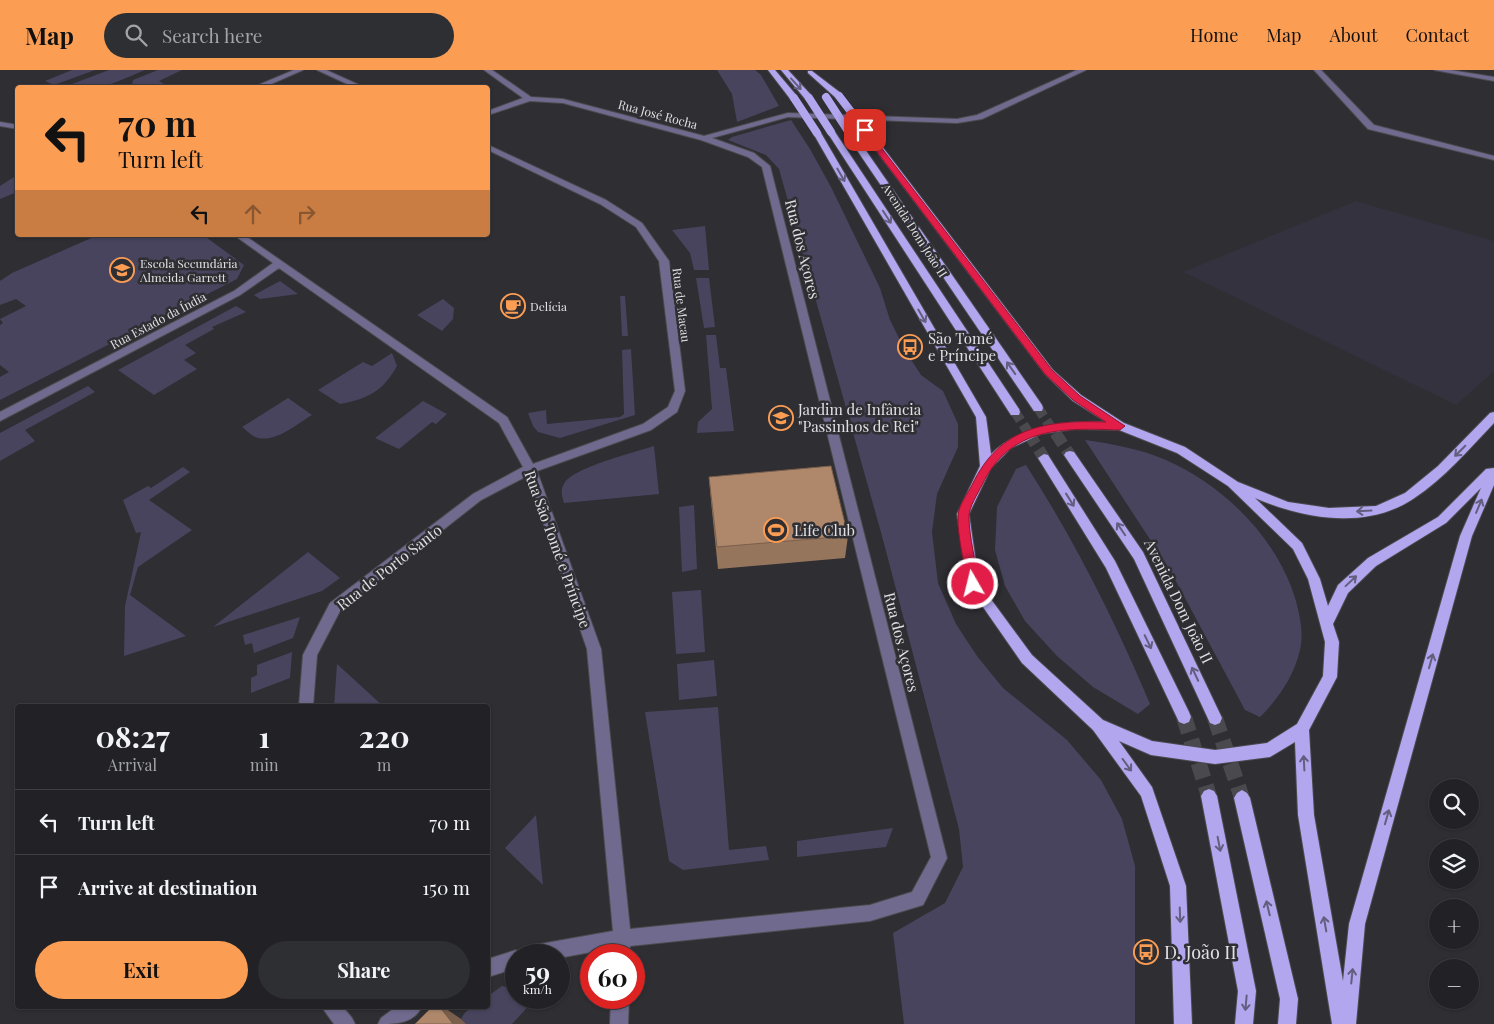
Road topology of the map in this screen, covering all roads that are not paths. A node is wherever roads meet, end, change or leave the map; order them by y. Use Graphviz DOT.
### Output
graph roads {
  1 [pos="300,70"];
  2 [pos="320,70"];
  3 [pos="487,70"];
  4 [pos="771,70"];
  5 [pos="784,70"];
  6 [pos="1083,70"];
  7 [pos="1317,70"];
  8 [pos="1438,70"];
  9 [pos="809,71"];
  10 [pos="1494,80"];
  11 [pos="262,85"];
  12 [pos="355,85"];
  13 [pos="529,99"];
  14 [pos="490,112"];
  15 [pos="0,124"];
  16 [pos="15,126"];
  17 [pos="704,138"];
  18 [pos="490,148"];
  19 [pos="1494,158"];
  20 [pos="241,237"];
  21 [pos="279,263"];
  22 [pos="1038,408"];
  23 [pos="1015,412"];
  24 [pos="1494,416"];
  25 [pos="0,417"];
  26 [pos="1120,426"];
  27 [pos="1070,455"];
  28 [pos="1044,458"];
  29 [pos="986,466"];
  30 [pos="1494,468"];
  31 [pos="530,469"];
  32 [pos="1494,472"];
  33 [pos="1232,484"];
  34 [pos="1327,623"];
  35 [pos="306,704"];
  36 [pos="1184,717"];
  37 [pos="1215,718"];
  38 [pos="1098,725"];
  39 [pos="1302,729"];
  40 [pos="1209,796"];
  41 [pos="1242,798"];
  42 [pos="622,944"];
  43 [pos="644,944"];
  44 [pos="505,963"];
  45 [pos="490,967"];
  46 [pos="333,1009"];
  47 [pos="409,1009"];
  48 [pos="620,1009"];
  49 [pos="346,1024"];
  50 [pos="387,1024"];
  51 [pos="619,1024"];
  52 [pos="1183,1024"];
  53 [pos="1244,1024"];
  54 [pos="1287,1024"];
  55 [pos="1342,1024"];
  56 [pos="1347,1024"];
  1 -- 11 [label="street"];
  2 -- 12 [label="street"];
  3 -- 13 [label="street"];
  4 -- 29 [label="main road, one-way, bridge"];
  5 -- 23 [label="main road, Avenida Dom João II, one-way, bridge"];
  6 -- 17 [label="street, Rua José Rocha"];
  7 -- 19 [label="street"];
  8 -- 10 [label="street"];
  22 -- 9 [label="main road, Avenida Dom João II, one-way, bridge"];
  9 -- 26 [label="main road, bridge"];
  13 -- 14 [label="street, Rua José Rocha"];
  13 -- 17 [label="street, Rua José Rocha"];
  15 -- 16 [label="street"];
  17 -- 43 [label="street, Rua dos Açores"];
  18 -- 31 [label="street, Rua de Macau"];
  20 -- 21 [label="street"];
  21 -- 25 [label="street, Rua Estado da Índia"];
  21 -- 31 [label="street, Rua São Tomé e Príncipe"];
  24 -- 33 [label="main road, one-way"];
  26 -- 29 [label="main road"];
  26 -- 33 [label="main road"];
  37 -- 27 [label="main road, Avenida Dom João II, one-way"];
  28 -- 36 [label="main road, one-way"];
  29 -- 38 [label="main road"];
  34 -- 30 [label="main road, one-way"];
  31 -- 35 [label="street, Rua de Porto Santo"];
  31 -- 42 [label="street, Rua São Tomé e Príncipe"];
  56 -- 32 [label="main road, one-way"];
  33 -- 34 [label="main road"];
  34 -- 39 [label="main road"];
  38 -- 39 [label="main road"];
  38 -- 52 [label="main road, one-way"];
  55 -- 39 [label="main road, one-way"];
  40 -- 53 [label="main road, one-way"];
  54 -- 41 [label="main road, one-way"];
  44 -- 45 [label="street"];
  46 -- 49 [label="street"];
  47 -- 50 [label="street"];
  48 -- 51 [label="street"];
}
